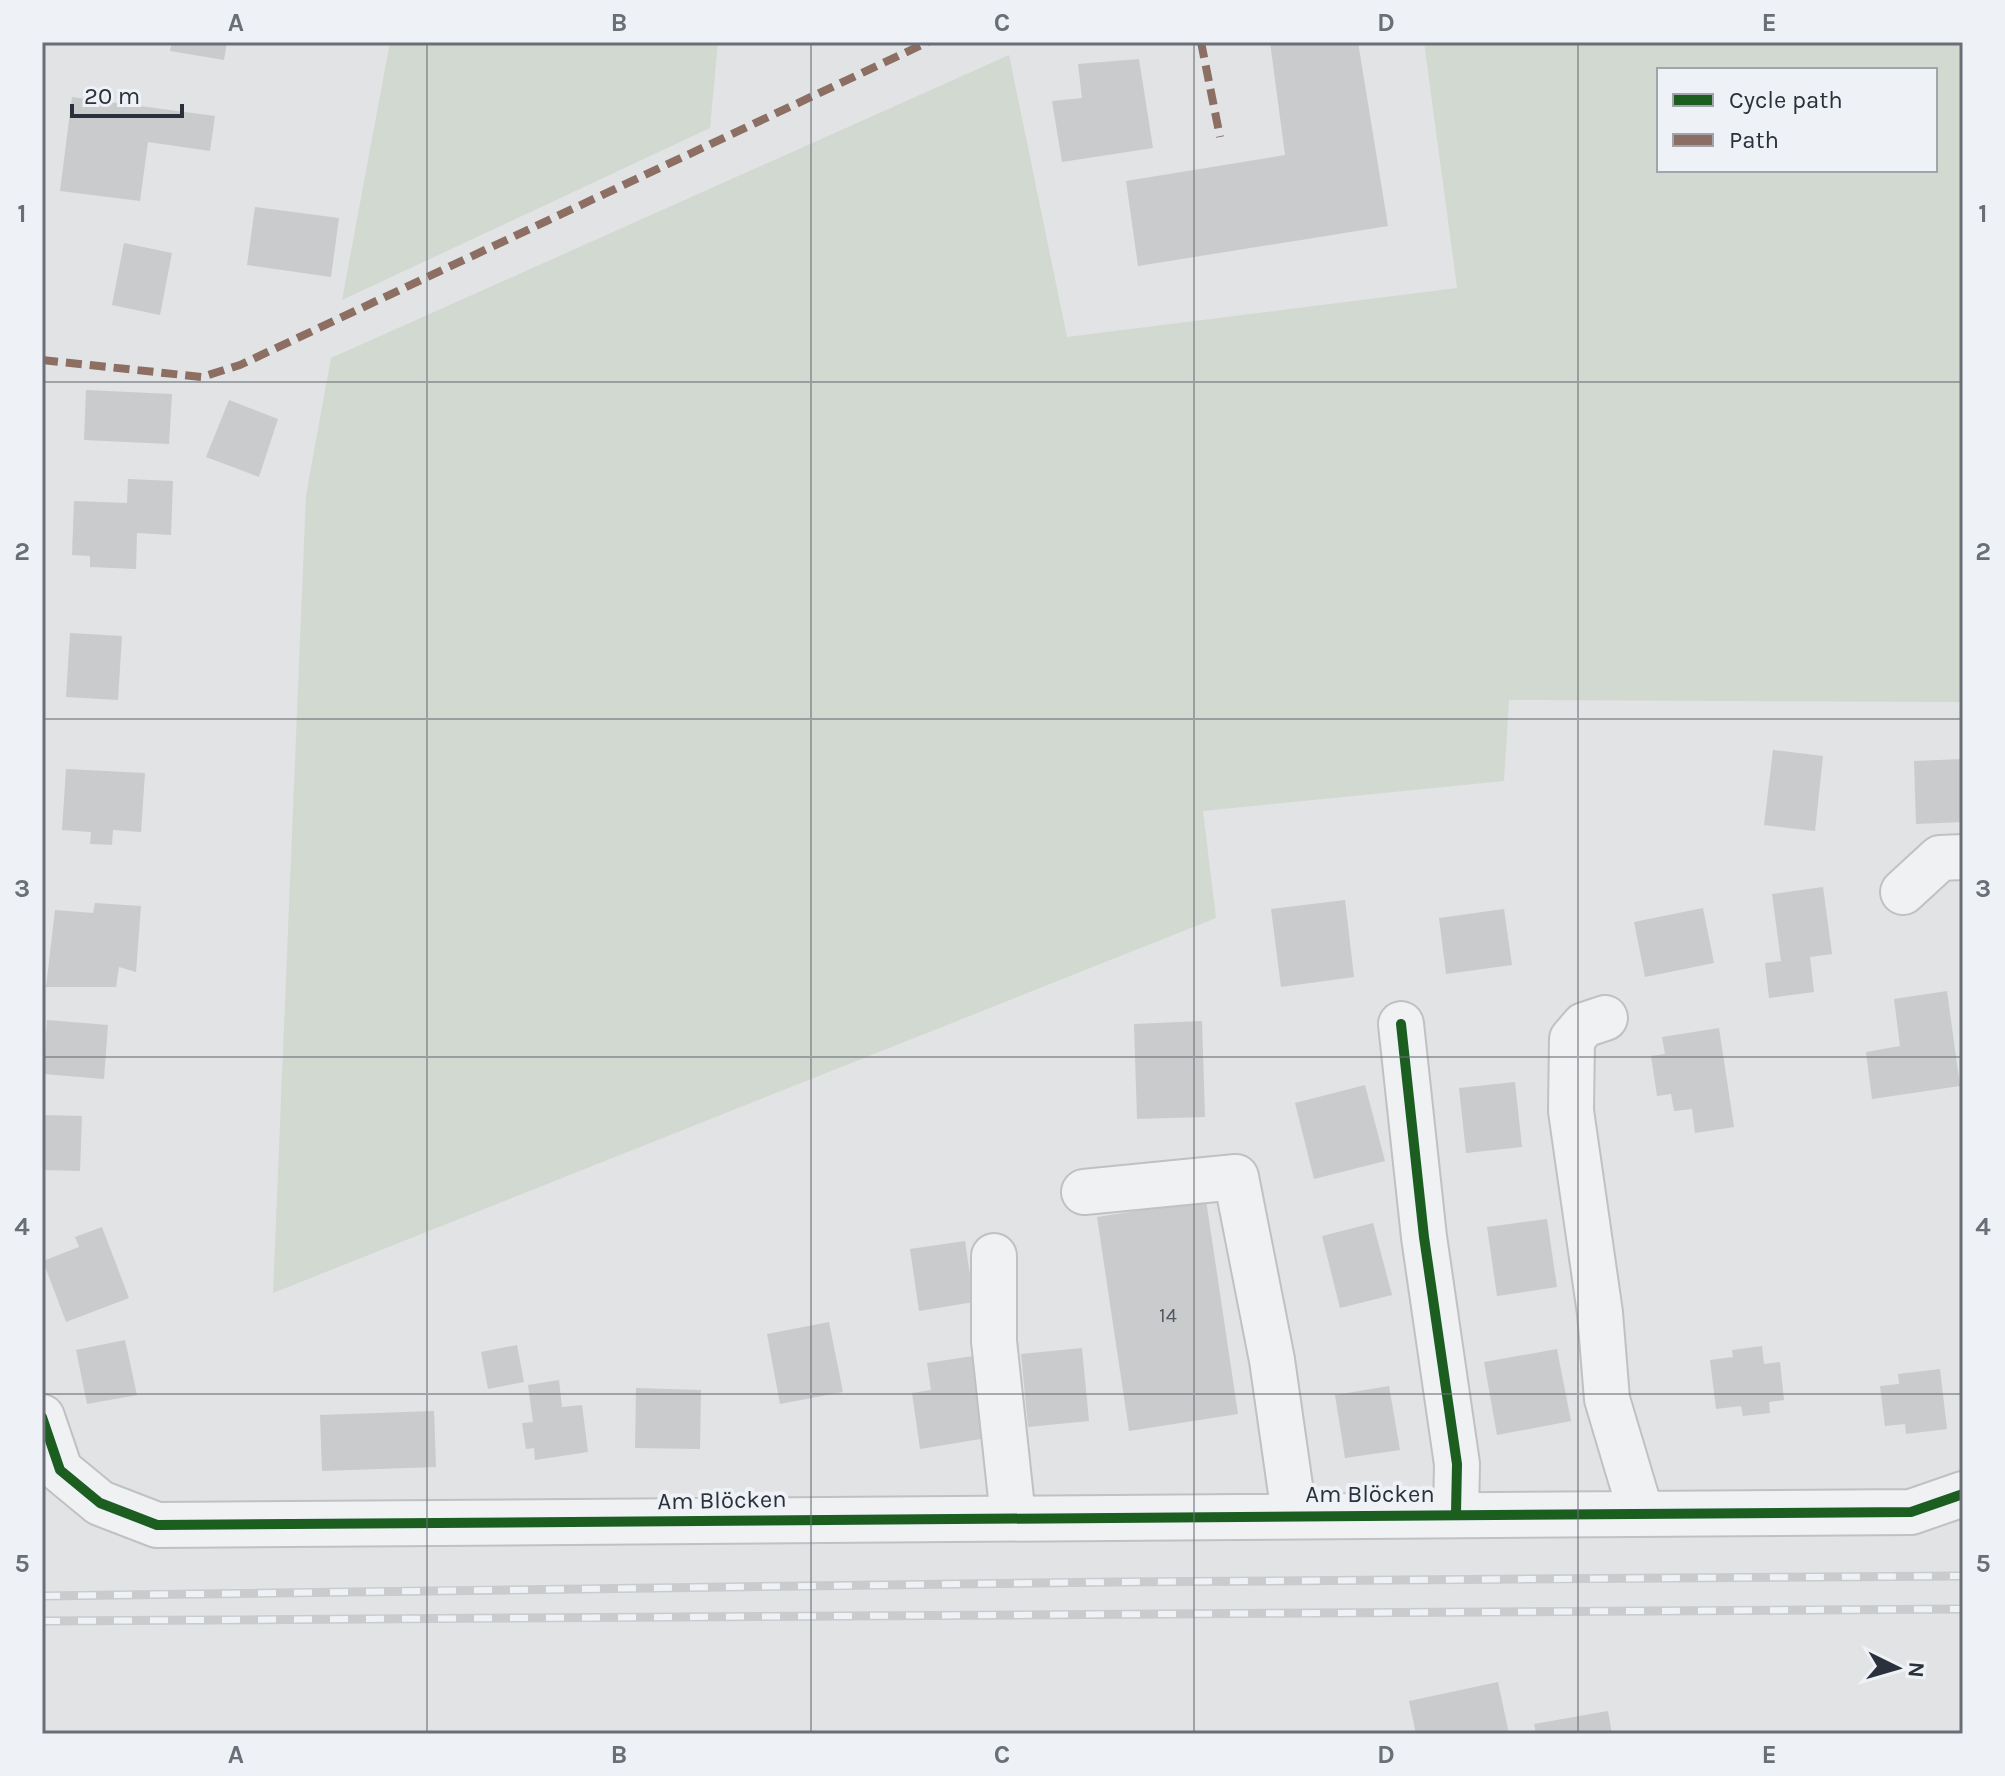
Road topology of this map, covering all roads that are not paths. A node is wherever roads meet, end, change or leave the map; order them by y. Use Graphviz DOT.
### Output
graph roads {
  1 [pos="1963,857"];
  2 [pos="1903,892"];
  3 [pos="1605,1018"];
  4 [pos="1401,1024"];
  5 [pos="1084,1192"];
  6 [pos="994,1256"];
  7 [pos="42,1417"];
  8 [pos="1963,1494"];
  9 [pos="1456,1513"];
  10 [pos="1641,1513"];
  11 [pos="1294,1514"];
  12 [pos="1013,1517"];
  1 -- 2 [label="street"];
  3 -- 10 [label="street"];
  4 -- 9 [label="street, Am Blöcken"];
  5 -- 11 [label="street"];
  6 -- 12 [label="street"];
  7 -- 12 [label="street, Am Blöcken"];
  8 -- 10 [label="street, Am Blöcken"];
  9 -- 10 [label="street, Am Blöcken"];
  9 -- 11 [label="street, Am Blöcken"];
  11 -- 12 [label="street, Am Blöcken"];
}
